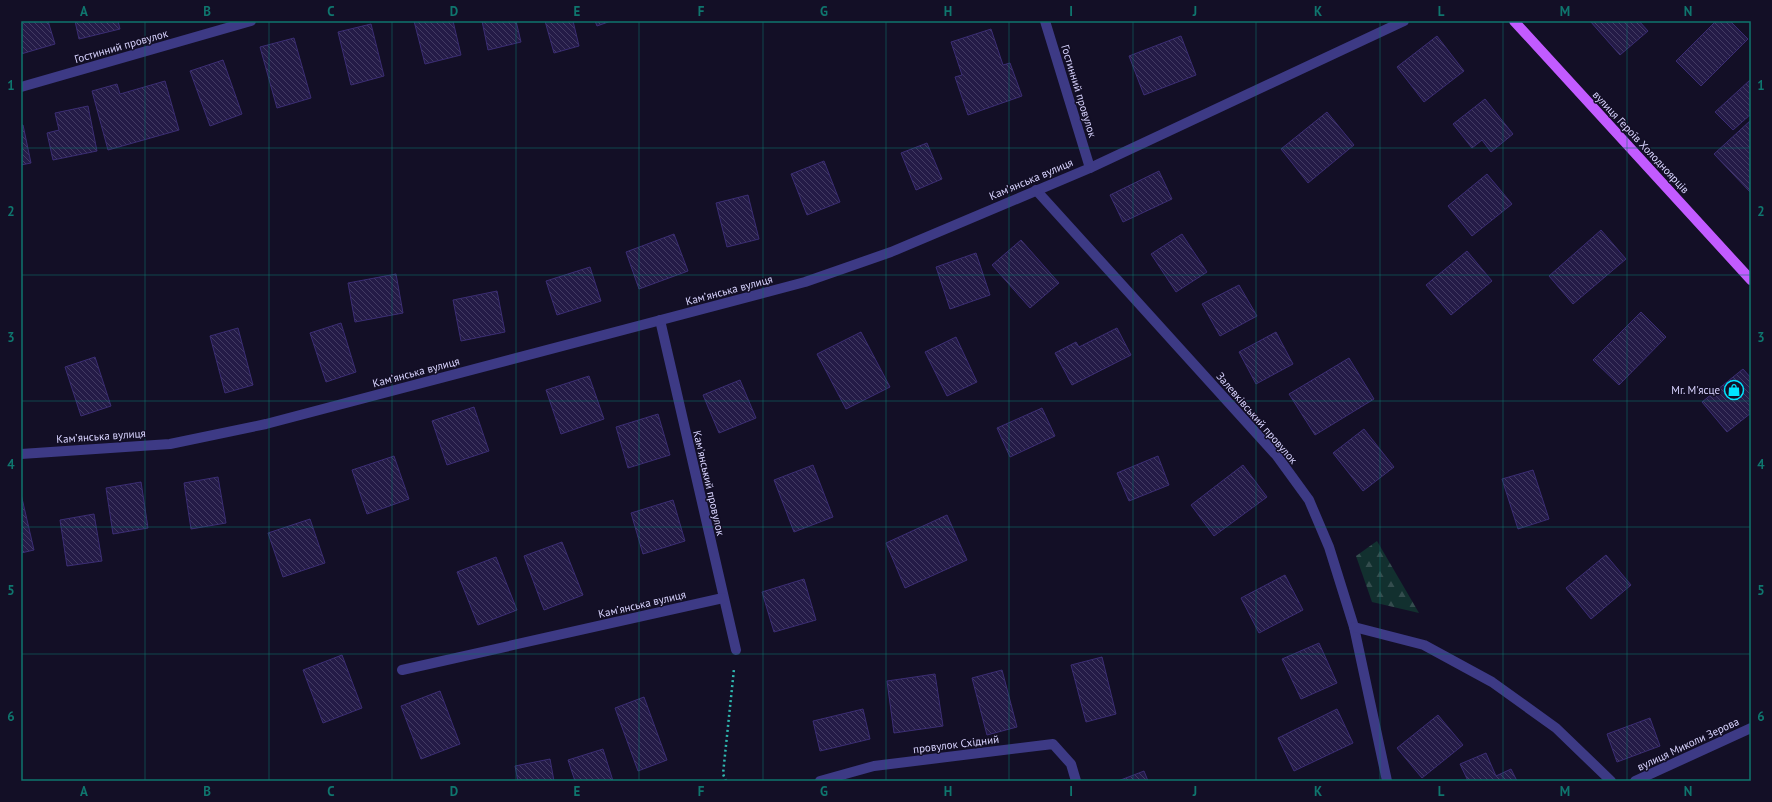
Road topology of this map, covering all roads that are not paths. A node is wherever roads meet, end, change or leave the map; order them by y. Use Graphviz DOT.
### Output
graph roads {
  1 [pos="251,21"];
  2 [pos="1045,21"];
  3 [pos="1404,21"];
  4 [pos="1514,21"];
  5 [pos="21,87"];
  6 [pos="1090,168"];
  7 [pos="1036,190"];
  8 [pos="1751,280"];
  9 [pos="660,320"];
  10 [pos="21,454"];
  11 [pos="723,598"];
  12 [pos="1354,627"];
  13 [pos="736,650"];
  14 [pos="402,670"];
  15 [pos="1751,728"];
  16 [pos="820,781"];
  17 [pos="1076,781"];
  18 [pos="1387,781"];
  19 [pos="1611,781"];
  20 [pos="1635,781"];
  1 -- 5 [label="street, Гостинний провулок"];
  2 -- 6 [label="street, Гостинний провулок"];
  3 -- 6 [label="street, Камʼянська вулиця"];
  4 -- 8 [label="main road, вулиця Героїв Холодноярців"];
  6 -- 7 [label="street, Камʼянська вулиця"];
  7 -- 9 [label="street, Камʼянська вулиця"];
  7 -- 12 [label="street, Залевківський провулок"];
  9 -- 10 [label="street, Камʼянська вулиця"];
  9 -- 11 [label="street, Кам'янський провулок"];
  11 -- 13 [label="street, Кам'янський провулок"];
  11 -- 14 [label="street, Камʼянська вулиця"];
  12 -- 18 [label="street, Залевківський провулок"];
  12 -- 19 [label="street"];
  15 -- 20 [label="street, вулиця Миколи Зерова"];
  16 -- 17 [label="street, провулок Східний"];
}
